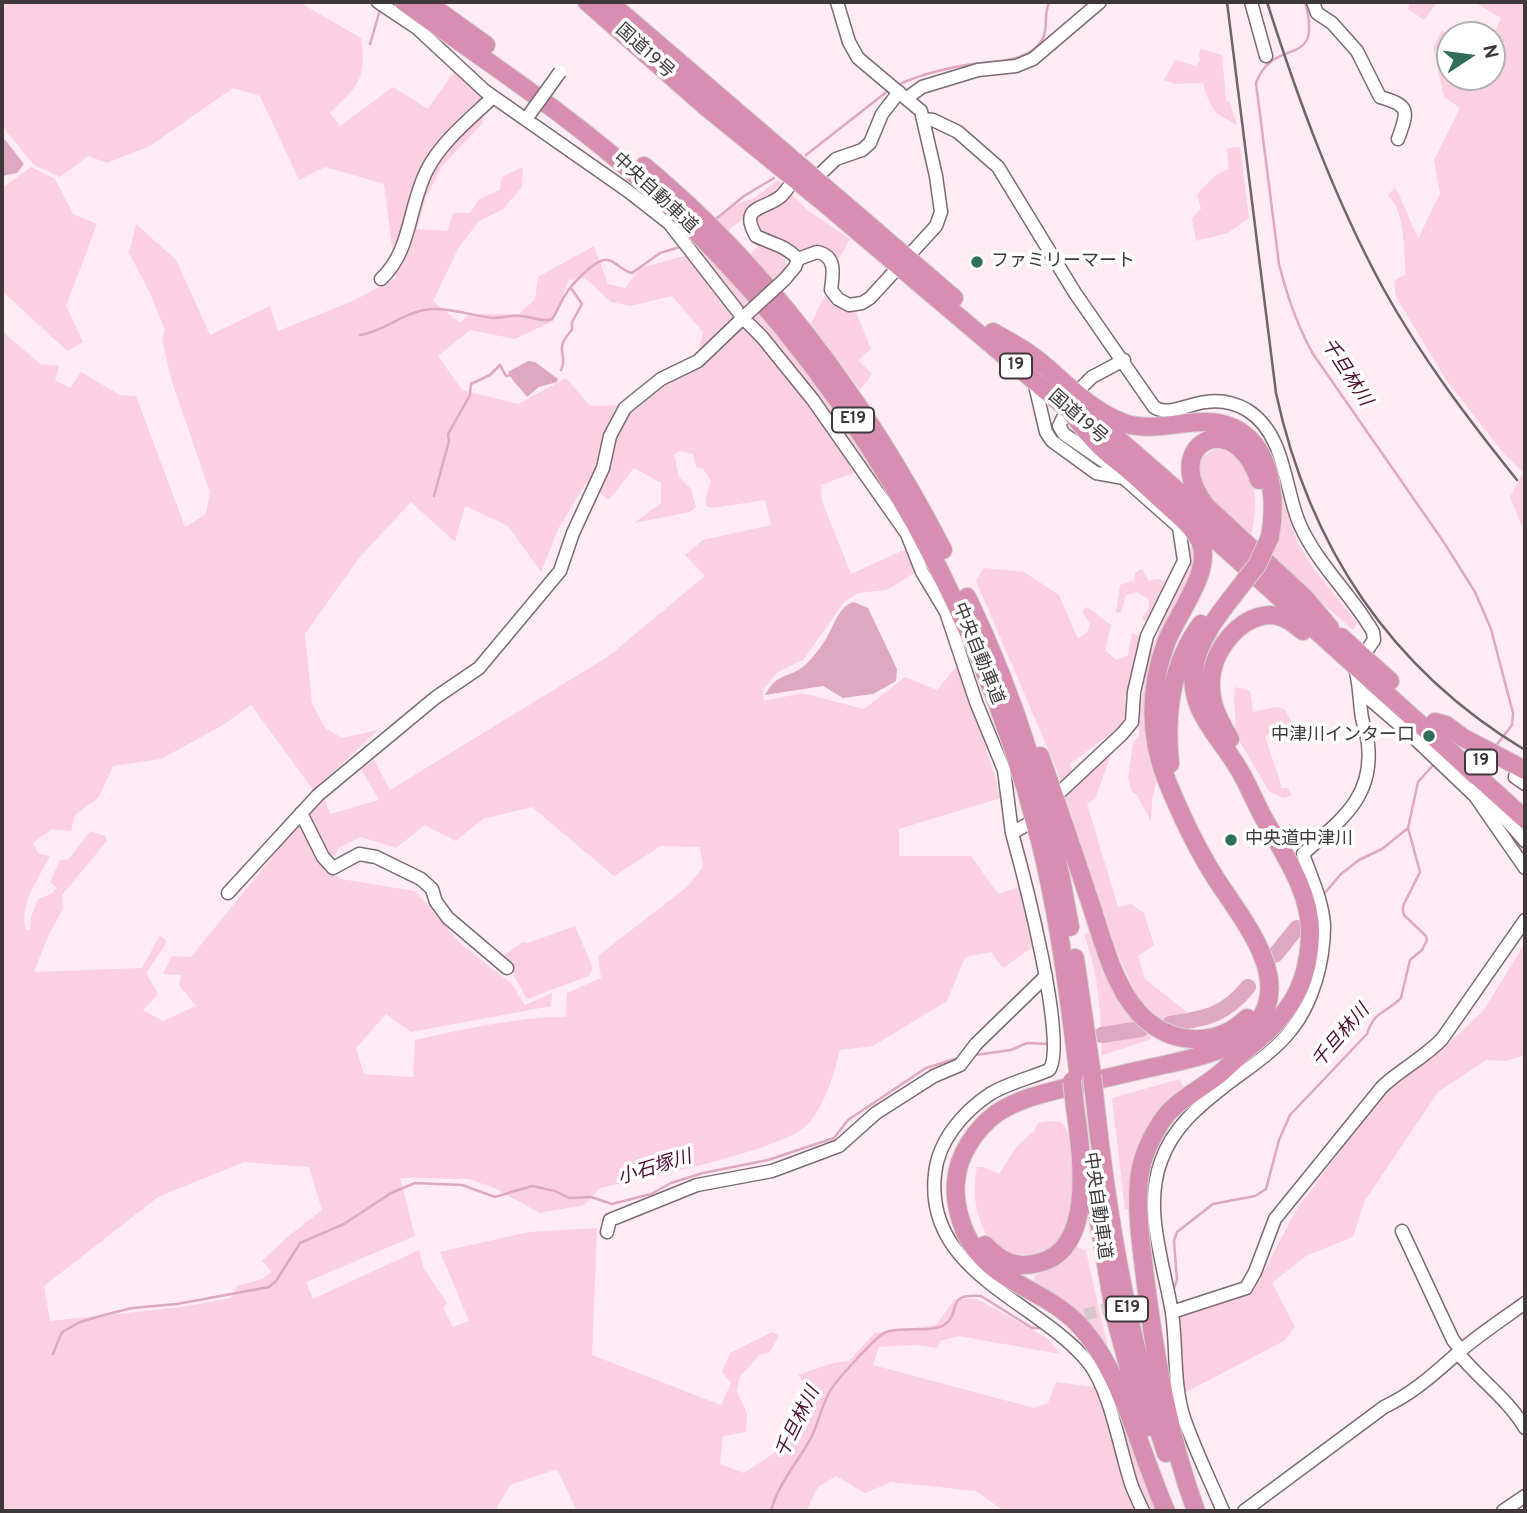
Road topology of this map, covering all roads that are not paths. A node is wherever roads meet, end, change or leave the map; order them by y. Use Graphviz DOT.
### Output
graph roads {
  1 [pos="378,2"];
  2 [pos="404,2"];
  3 [pos="426,2"];
  4 [pos="587,2"];
  5 [pos="609,2"];
  6 [pos="837,2"];
  7 [pos="1100,2"];
  8 [pos="1251,2"];
  9 [pos="1313,2"];
  10 [pos="1266,56"];
  11 [pos="560,72"];
  12 [pos="898,91"];
  13 [pos="493,97"];
  14 [pos="526,117"];
  15 [pos="924,119"];
  16 [pos="1398,139"];
  17 [pos="794,178"];
  18 [pos="816,178"];
  19 [pos="798,259"];
  20 [pos="903,262"];
  21 [pos="381,279"];
  22 [pos="745,316"];
  23 [pos="993,332"];
  24 [pos="1124,360"];
  25 [pos="1034,380"];
  26 [pos="1083,386"];
  27 [pos="1066,414"];
  28 [pos="1124,478"];
  29 [pos="1265,536"];
  30 [pos="1243,576"];
  31 [pos="1330,628"];
  32 [pos="982,629"];
  33 [pos="1358,672"];
  34 [pos="1436,730"];
  35 [pos="1236,763"];
  36 [pos="1519,777"];
  37 [pos="1061,791"];
  38 [pos="1175,799"];
  39 [pos="1525,803"];
  40 [pos="300,813"];
  41 [pos="1525,819"];
  42 [pos="1026,825"];
  43 [pos="1012,834"];
  44 [pos="1522,849"];
  45 [pos="1525,868"];
  46 [pos="228,893"];
  47 [pos="1525,920"];
  48 [pos="1257,946"];
  49 [pos="507,968"];
  50 [pos="1046,976"];
  51 [pos="1258,1040"];
  52 [pos="1081,1078"];
  53 [pos="1084,1104"];
  54 [pos="607,1231"];
  55 [pos="1402,1231"];
  56 [pos="1525,1303"];
  57 [pos="1172,1312"];
  58 [pos="1459,1352"];
  59 [pos="1525,1428"];
  60 [pos="1525,1496"];
  61 [pos="1143,1511"];
  62 [pos="1166,1511"];
  63 [pos="1173,1511"];
  64 [pos="1187,1511"];
  65 [pos="1196,1511"];
  66 [pos="1223,1511"];
  67 [pos="1244,1511"];
  68 [pos="1503,1511"];
  1 -- 13 [label="street"];
  2 -- 52 [label="highway, 中央自動車道 / E19"];
  3 -- 32 [label="highway, 中央自動車道 / E19"];
  4 -- 17 [label="highway, 国道19号 / 19"];
  5 -- 18 [label="highway, 国道19号 / 19"];
  6 -- 12 [label="street"];
  7 -- 12 [label="street"];
  8 -- 10 [label="street"];
  9 -- 16 [label="street"];
  11 -- 14 [label="street, bridge"];
  12 -- 15 [label="street"];
  12 -- 18 [label="street"];
  13 -- 14 [label="street"];
  13 -- 21 [label="street"];
  14 -- 22 [label="street"];
  15 -- 20 [label="street"];
  15 -- 24 [label="street"];
  17 -- 19 [label="street"];
  17 -- 20 [label="highway, 国道19号 / 19"];
  18 -- 20 [label="highway, 国道19号 / 19"];
  19 -- 20 [label="street"];
  19 -- 22 [label="street, bridge"];
  20 -- 23 [label="highway, 国道19号 / 19"];
  20 -- 25 [label="highway, 国道19号 / 19"];
  22 -- 40 [label="street"];
  22 -- 43 [label="street"];
  23 -- 29 [label="highway"];
  23 -- 31 [label="highway, 国道19号 / 19"];
  24 -- 26 [label="street"];
  24 -- 33 [label="street"];
  25 -- 27 [label="highway, 国道19号 / 19"];
  25 -- 28 [label="street"];
  27 -- 28 [label="street"];
  27 -- 33 [label="highway, 国道19号 / 19"];
  27 -- 38 [label="highway"];
  28 -- 37 [label="street"];
  29 -- 30 [label="highway"];
  29 -- 31 [label="highway"];
  30 -- 35 [label="highway"];
  30 -- 38 [label="highway"];
  31 -- 33 [label="highway, 国道19号 / 19"];
  32 -- 48 [label="highway"];
  32 -- 52 [label="highway, 中央自動車道 / E19"];
  33 -- 34 [label="highway, 国道19号 / 19"];
  33 -- 34 [label="highway, 国道19号 / 19"];
  33 -- 35 [label="highway"];
  33 -- 44 [label="street"];
  33 -- 57 [label="street"];
  34 -- 36 [label="highway"];
  34 -- 41 [label="highway, 国道19号 / 19"];
  34 -- 44 [label="street"];
  35 -- 51 [label="highway"];
  36 -- 39 [label="highway, 19"];
  38 -- 48 [label="highway"];
  40 -- 46 [label="street"];
  40 -- 49 [label="street"];
  42 -- 43 [label="street"];
  43 -- 50 [label="street"];
  44 -- 45 [label="street"];
  47 -- 57 [label="street"];
  48 -- 62 [label="highway"];
  50 -- 54 [label="street"];
  50 -- 61 [label="street"];
  51 -- 53 [label="highway"];
  51 -- 65 [label="highway"];
  52 -- 53 [label="highway, 中央自動車道 / E19"];
  53 -- 63 [label="highway, 中央自動車道 / E19"];
  53 -- 64 [label="highway, 中央自動車道 / E19"];
  55 -- 58 [label="street"];
  56 -- 58 [label="street"];
  57 -- 66 [label="street"];
  58 -- 59 [label="street"];
  58 -- 67 [label="street"];
  60 -- 68 [label="street"];
}
